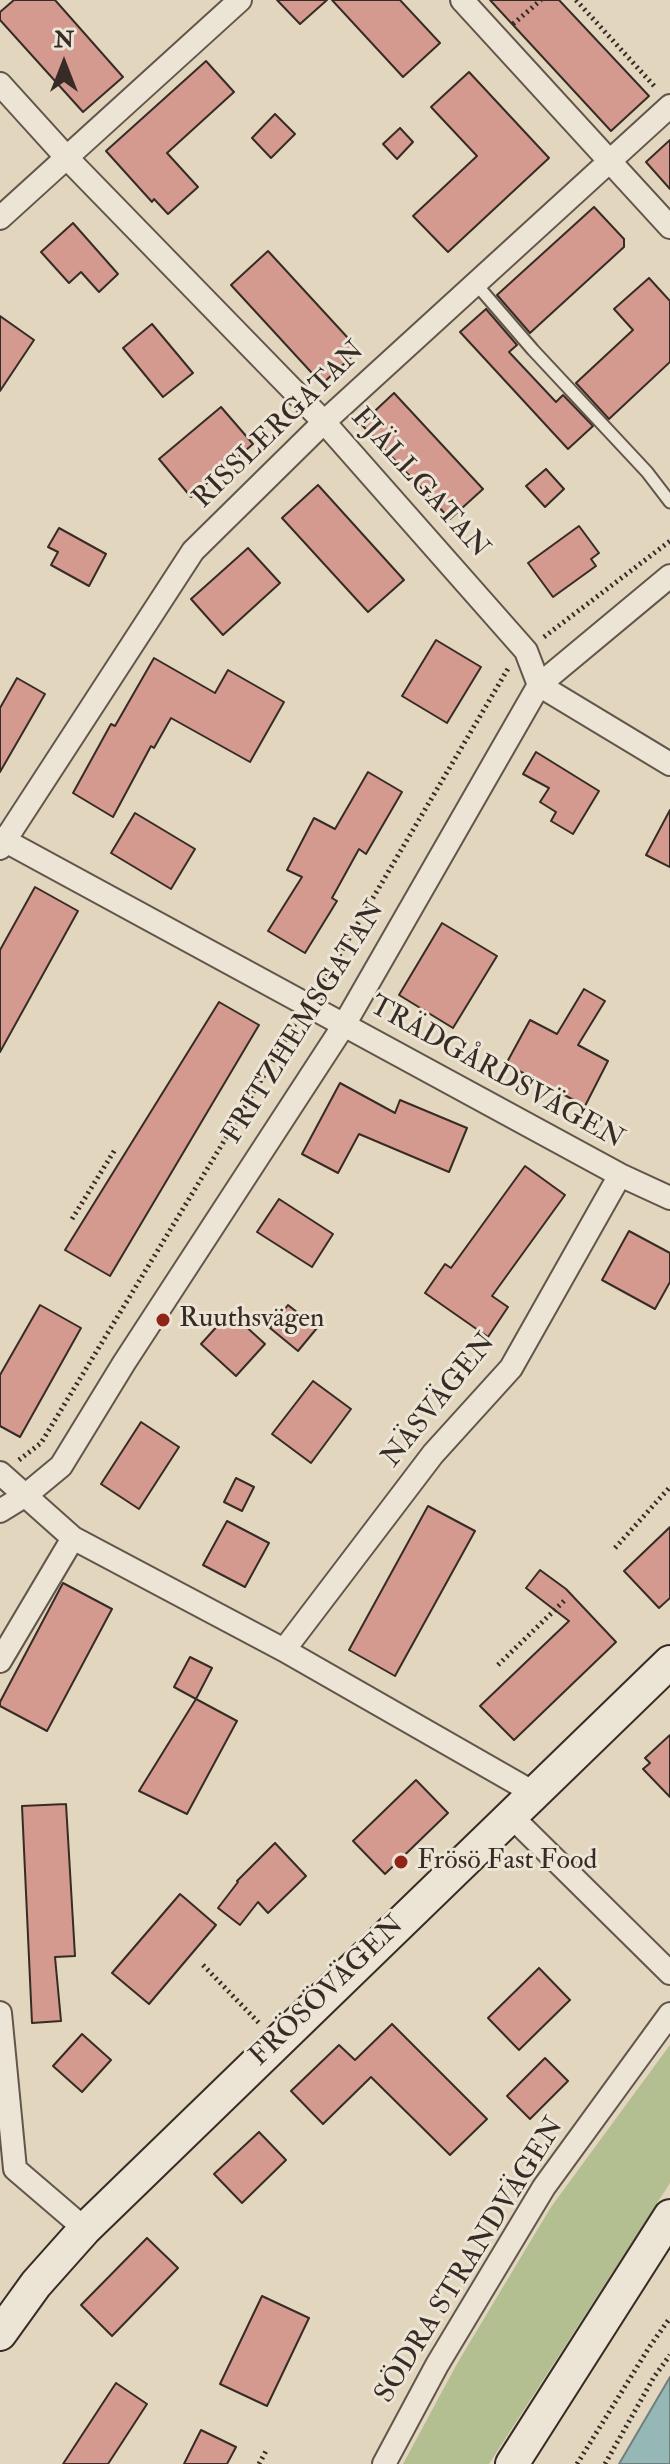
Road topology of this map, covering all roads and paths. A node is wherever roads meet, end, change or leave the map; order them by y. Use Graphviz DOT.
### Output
graph roads {
  1 [pos="240,0"];
  2 [pos="462,0"];
  3 [pos="541,0"];
  4 [pos="576,0"];
  5 [pos="517,21"];
  6 [pos="0,84"];
  7 [pos="665,99"];
  8 [pos="68,159"];
  9 [pos="610,161"];
  10 [pos="0,218"];
  11 [pos="670,227"];
  12 [pos="476,284"];
  13 [pos="324,422"];
  14 [pos="670,502"];
  15 [pos="670,576"];
  16 [pos="539,685"];
  17 [pos="670,764"];
  18 [pos="1,842"];
  19 [pos="309,1006"];
  20 [pos="344,1025"];
  21 [pos="116,1148"];
  22 [pos="620,1175"];
  23 [pos="670,1198"];
  24 [pos="72,1219"];
  25 [pos="0,1473"];
  26 [pos="670,1487"];
  27 [pos="26,1495"];
  28 [pos="0,1511"];
  29 [pos="73,1538"];
  30 [pos="615,1548"];
  31 [pos="566,1599"];
  32 [pos="284,1650"];
  33 [pos="0,1661"];
  34 [pos="670,1662"];
  35 [pos="498,1665"];
  36 [pos="534,1793"];
  37 [pos="510,1815"];
  38 [pos="203,1965"];
  39 [pos="670,1973"];
  40 [pos="0,2013"];
  41 [pos="670,2014"];
  42 [pos="277,2041"];
  43 [pos="8,2168"];
  44 [pos="670,2216"];
  45 [pos="85,2229"];
  46 [pos="670,2318"];
  47 [pos="0,2334"];
  48 [pos="670,2355"];
  49 [pos="266,2451"];
  50 [pos="259,2464"];
  51 [pos="384,2464"];
  52 [pos="512,2464"];
  53 [pos="577,2464"];
  54 [pos="605,2464"];
  1 -- 8 [label="street"];
  2 -- 9 [label="street"];
  3 -- 5 [label="path"];
  4 -- 7 [label="path"];
  6 -- 8 [label="street, FJÄLLGATAN"];
  7 -- 9 [label="street, RISSLERGATAN"];
  8 -- 10 [label="street"];
  8 -- 13 [label="street, FJÄLLGATAN"];
  9 -- 11 [label="street"];
  9 -- 12 [label="street, RISSLERGATAN"];
  12 -- 13 [label="street, RISSLERGATAN"];
  12 -- 14 [label="lane"];
  13 -- 16 [label="street, FJÄLLGATAN"];
  13 -- 18 [label="street, RISSLERGATAN"];
  15 -- 16 [label="street, FRITZHEMSGATAN"];
  16 -- 17 [label="street"];
  16 -- 20 [label="street, FRITZHEMSGATAN"];
  18 -- 19 [label="street, TRÄDGÅRDSVÄGEN"];
  19 -- 20 [label="street, TRÄDGÅRDSVÄGEN"];
  19 -- 25 [label="path"];
  20 -- 22 [label="street, TRÄDGÅRDSVÄGEN"];
  20 -- 27 [label="street, FRITZHEMSGATAN"];
  21 -- 24 [label="path"];
  22 -- 23 [label="street, TRÄDGÅRDSVÄGEN"];
  22 -- 32 [label="street, NÄSVÄGEN"];
  25 -- 27 [label="street"];
  26 -- 30 [label="path"];
  27 -- 28 [label="street, FRITZHEMSGATAN"];
  27 -- 29 [label="street"];
  29 -- 32 [label="street"];
  29 -- 33 [label="street"];
  31 -- 35 [label="path"];
  32 -- 36 [label="street"];
  34 -- 36 [label="street, FRÖSÖVÄGEN"];
  36 -- 37 [label="street, FRÖSÖVÄGEN"];
  37 -- 39 [label="street"];
  37 -- 42 [label="street, FRÖSÖVÄGEN"];
  38 -- 42 [label="path"];
  40 -- 43 [label="street"];
  41 -- 51 [label="street, SÖDRA STRANDVÄGEN"];
  42 -- 45 [label="street, FRÖSÖVÄGEN"];
  43 -- 45 [label="street"];
  44 -- 52 [label="street"];
  45 -- 47 [label="street, FRÖSÖVÄGEN"];
  46 -- 53 [label="path"];
  48 -- 54 [label="path"];
  49 -- 50 [label="path"];
}
